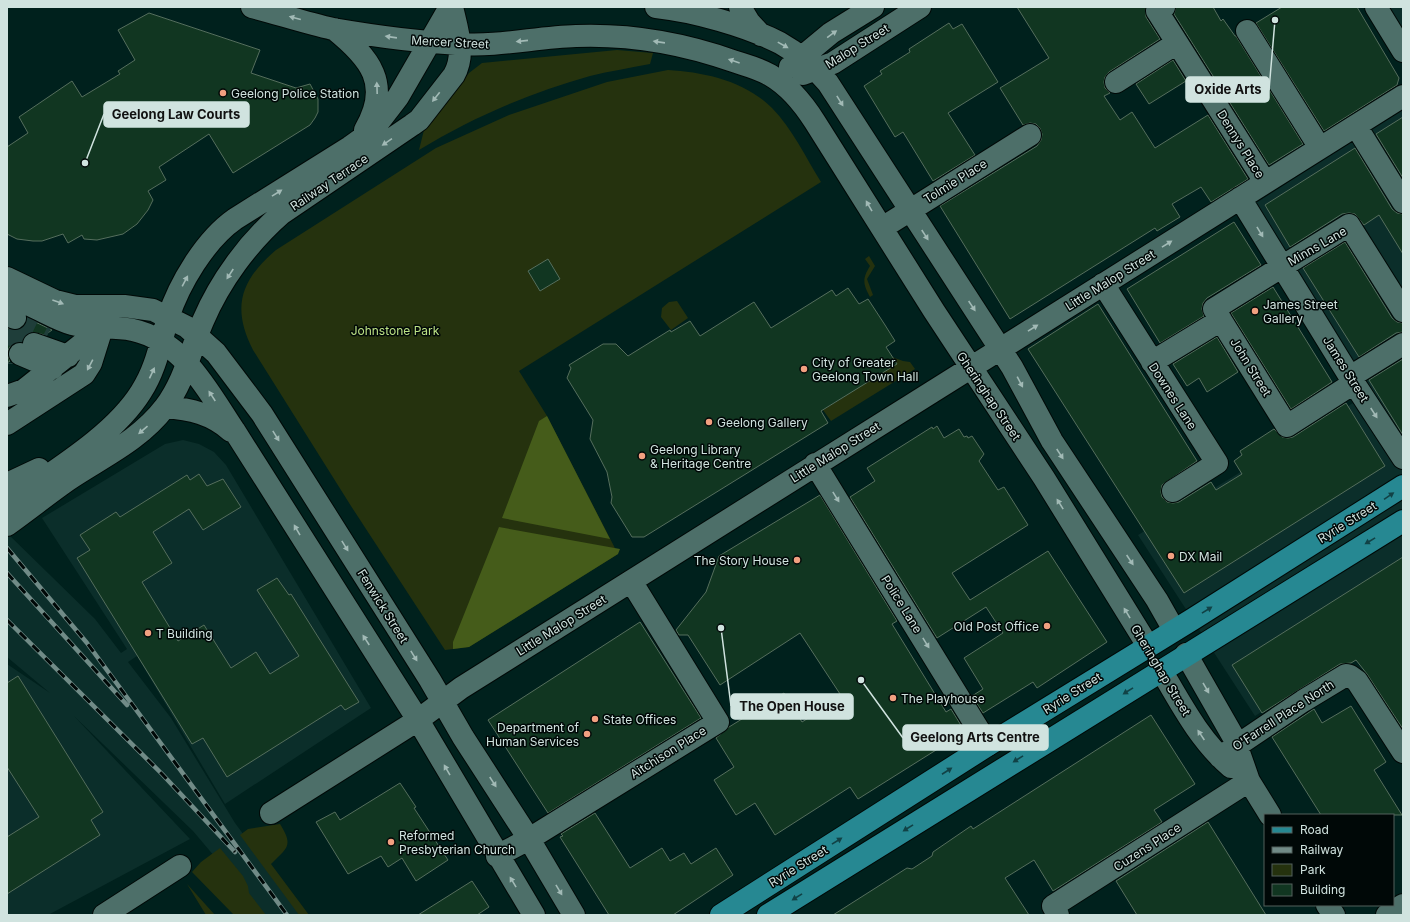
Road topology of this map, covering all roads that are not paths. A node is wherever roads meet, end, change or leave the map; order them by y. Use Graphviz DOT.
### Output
graph roads {
  1 [pos="252,7"];
  2 [pos="451,7"];
  3 [pos="656,7"];
  4 [pos="740,7"];
  5 [pos="873,7"];
  6 [pos="920,7"];
  7 [pos="1164,7"];
  8 [pos="1376,7"];
  9 [pos="705,12"];
  10 [pos="332,28"];
  11 [pos="1247,31"];
  12 [pos="761,35"];
  13 [pos="430,42"];
  14 [pos="1178,43"];
  15 [pos="460,44"];
  16 [pos="698,49"];
  17 [pos="1403,51"];
  18 [pos="809,65"];
  19 [pos="770,75"];
  20 [pos="1116,82"];
  21 [pos="1403,96"];
  22 [pos="1356,126"];
  23 [pos="1030,135"];
  24 [pos="350,147"];
  25 [pos="1320,148"];
  26 [pos="1265,182"];
  27 [pos="1240,198"];
  28 [pos="1403,202"];
  29 [pos="909,210"];
  30 [pos="882,228"];
  31 [pos="1282,267"];
  32 [pos="7,278"];
  33 [pos="1395,282"];
  34 [pos="1103,284"];
  35 [pos="10,311"];
  36 [pos="1403,311"];
  37 [pos="169,317"];
  38 [pos="1221,320"];
  39 [pos="102,328"];
  40 [pos="198,335"];
  41 [pos="162,342"];
  42 [pos="1403,344"];
  43 [pos="27,349"];
  44 [pos="1000,349"];
  45 [pos="1152,362"];
  46 [pos="188,364"];
  47 [pos="972,368"];
  48 [pos="40,374"];
  49 [pos="1352,380"];
  50 [pos="165,407"];
  51 [pos="7,409"];
  52 [pos="28,411"];
  53 [pos="7,424"];
  54 [pos="241,440"];
  55 [pos="90,444"];
  56 [pos="1403,458"];
  57 [pos="815,464"];
  58 [pos="69,480"];
  59 [pos="7,484"];
  60 [pos="1403,486"];
  61 [pos="1173,491"];
  62 [pos="7,504"];
  63 [pos="7,508"];
  64 [pos="1403,521"];
  65 [pos="7,525"];
  66 [pos="631,581"];
  67 [pos="1174,630"];
  68 [pos="1148,646"];
  69 [pos="1186,654"];
  70 [pos="1161,670"];
  71 [pos="443,701"];
  72 [pos="418,720"];
  73 [pos="988,745"];
  74 [pos="1229,751"];
  75 [pos="1403,752"];
  76 [pos="1249,782"];
  77 [pos="271,813"];
  78 [pos="1269,814"];
  79 [pos="529,839"];
  80 [pos="498,856"];
  81 [pos="180,866"];
  82 [pos="1403,905"];
  83 [pos="1328,906"];
  84 [pos="104,915"];
  85 [pos="534,915"];
  86 [pos="574,915"];
  87 [pos="721,915"];
  88 [pos="768,915"];
  89 [pos="1058,915"];
  90 [pos="1334,915"];
  91 [pos="1387,915"];
  10 -- 1 [label="street, Mercer Street, one-way"];
  2 -- 13 [label="street, Railway Terrace"];
  2 -- 15 [label="street, Railway Terrace"];
  3 -- 9 [label="street"];
  4 -- 12 [label="street, Gheringhap Street"];
  18 -- 5 [label="street, Malop Street, one-way"];
  6 -- 18 [label="street, Malop Street"];
  7 -- 14 [label="street, Dennys Place"];
  8 -- 17 [label="street"];
  9 -- 12 [label="street, Gheringhap Street"];
  9 -- 16 [label="street"];
  13 -- 10 [label="street, Mercer Street, one-way"];
  24 -- 10 [label="street, one-way"];
  11 -- 25 [label="street"];
  12 -- 18 [label="street, Gheringhap Street, one-way"];
  13 -- 15 [label="street, Mercer Street"];
  13 -- 24 [label="street, Railway Terrace"];
  14 -- 20 [label="street"];
  14 -- 26 [label="street, Dennys Place"];
  16 -- 15 [label="street, Mercer Street, one-way"];
  15 -- 40 [label="street, Railway Terrace, one-way"];
  19 -- 16 [label="street, Gheringhap Street, one-way"];
  18 -- 19 [label="street, Malop Street"];
  18 -- 29 [label="street, Gheringhap Street, one-way"];
  30 -- 19 [label="street, Gheringhap Street, one-way"];
  21 -- 22 [label="street, Little Malop Street"];
  22 -- 25 [label="street, Little Malop Street"];
  22 -- 28 [label="street"];
  23 -- 29 [label="street, Tolmie Place"];
  37 -- 24 [label="street, Railway Terrace, one-way"];
  25 -- 26 [label="street, Little Malop Street"];
  26 -- 27 [label="street, Little Malop Street"];
  27 -- 31 [label="street, James Street, one-way"];
  34 -- 27 [label="street, Little Malop Street, one-way"];
  29 -- 30 [label="street, Tolmie Place"];
  29 -- 44 [label="street, Gheringhap Street, one-way"];
  30 -- 47 [label="street, Gheringhap Street"];
  31 -- 33 [label="street, Minns Lane"];
  31 -- 38 [label="street, John Street"];
  31 -- 49 [label="street, James Street"];
  32 -- 37 [label="street, Fenwick Street, one-way"];
  33 -- 36 [label="street, Minns Lane"];
  44 -- 34 [label="street, Little Malop Street, one-way"];
  34 -- 45 [label="street, Downes Lane"];
  35 -- 39 [label="street"];
  37 -- 40 [label="street, Fenwick Street"];
  37 -- 41 [label="street, Railway Terrace"];
  38 -- 45 [label="street"];
  38 -- 49 [label="street, John Street"];
  39 -- 41 [label="street"];
  39 -- 48 [label="street"];
  39 -- 52 [label="street, one-way"];
  40 -- 46 [label="street, Railway Terrace"];
  40 -- 71 [label="street, Fenwick Street, one-way"];
  41 -- 46 [label="street"];
  55 -- 41 [label="street, Railway Terrace, one-way"];
  42 -- 49 [label="street"];
  43 -- 48 [label="street"];
  43 -- 48 [label="street"];
  44 -- 47 [label="street, Little Malop Street"];
  44 -- 67 [label="street, Gheringhap Street, one-way"];
  45 -- 61 [label="street, Downes Lane"];
  46 -- 50 [label="street, Railway Terrace"];
  54 -- 46 [label="street, one-way"];
  47 -- 57 [label="street, Little Malop Street"];
  68 -- 47 [label="street, Gheringhap Street, one-way"];
  49 -- 56 [label="street, James Street, one-way"];
  50 -- 54 [label="street"];
  50 -- 58 [label="street, Railway Terrace, one-way"];
  51 -- 52 [label="street"];
  52 -- 53 [label="street"];
  72 -- 54 [label="street, one-way"];
  55 -- 59 [label="street"];
  55 -- 62 [label="street"];
  57 -- 66 [label="street, Little Malop Street"];
  57 -- 73 [label="street, Police Lane, one-way"];
  58 -- 63 [label="street"];
  58 -- 65 [label="street"];
  67 -- 60 [label="main road, Ryrie Street, one-way"];
  64 -- 69 [label="main road, one-way"];
  66 -- 71 [label="street, Little Malop Street"];
  66 -- 79 [label="street, Aitchison Place"];
  67 -- 68 [label="main road, Ryrie Street"];
  67 -- 69 [label="main road, Gheringhap Street"];
  68 -- 70 [label="main road, Gheringhap Street"];
  68 -- 73 [label="main road, Ryrie Street"];
  69 -- 70 [label="main road"];
  69 -- 74 [label="street, Gheringhap Street, one-way"];
  74 -- 70 [label="street, Gheringhap Street, one-way"];
  70 -- 88 [label="main road, one-way"];
  71 -- 72 [label="street, Little Malop Street"];
  71 -- 79 [label="street, Fenwick Street, one-way"];
  72 -- 77 [label="street, Little Malop Street"];
  80 -- 72 [label="street, one-way"];
  87 -- 73 [label="main road, Ryrie Street, one-way"];
  74 -- 75 [label="street, O'Farrell Place North"];
  74 -- 76 [label="street, Gheringhap Street"];
  76 -- 78 [label="street, Gheringhap Street"];
  76 -- 89 [label="street, Cuzens Place"];
  79 -- 80 [label="street, Aitchison Place"];
  79 -- 86 [label="street, Fenwick Street, one-way"];
  85 -- 80 [label="street, one-way"];
  81 -- 84 [label="street"];
  82 -- 91 [label="street"];
  83 -- 90 [label="street"];
}
